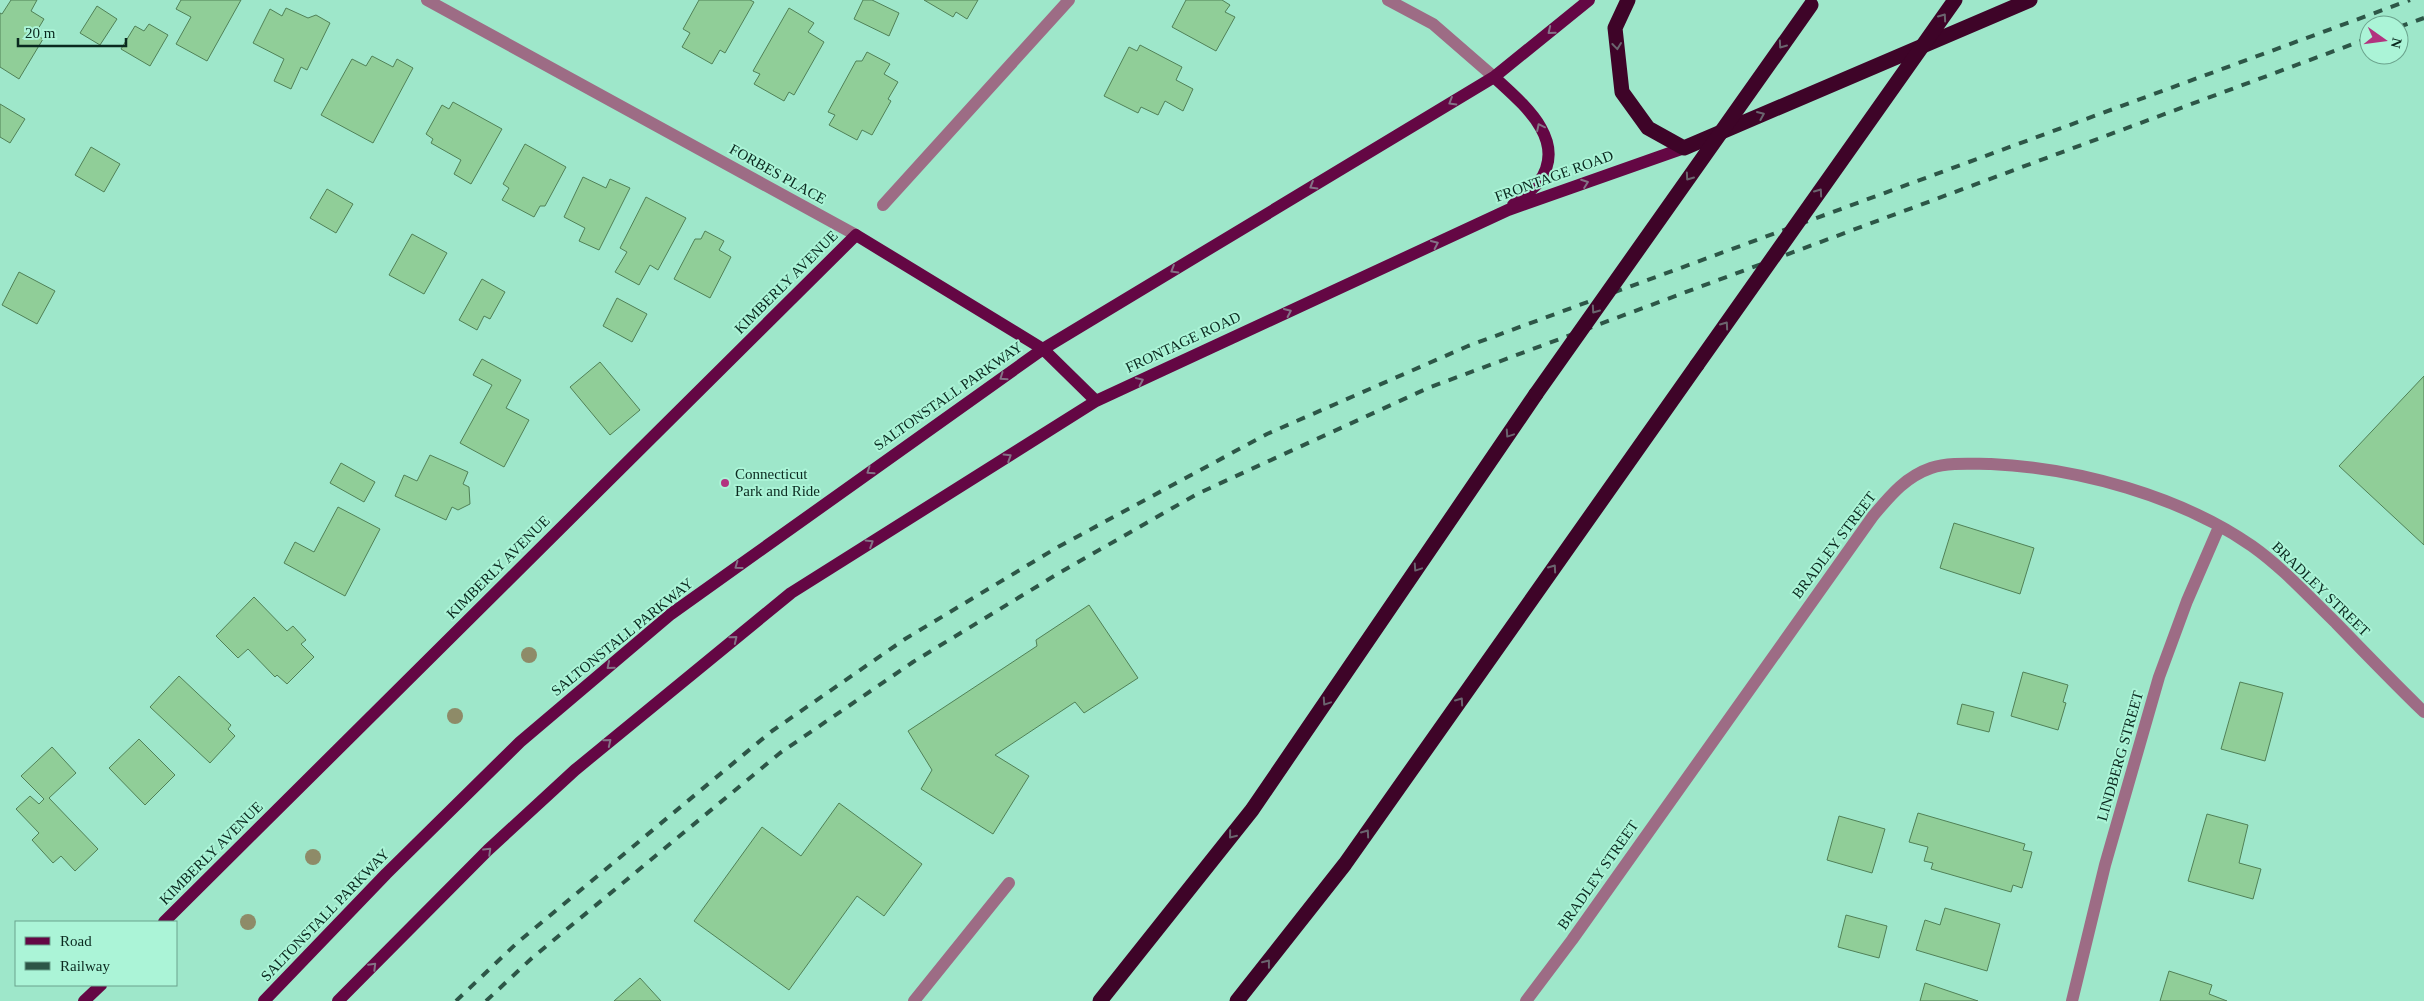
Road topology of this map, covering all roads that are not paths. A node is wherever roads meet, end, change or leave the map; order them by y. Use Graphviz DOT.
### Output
graph roads {
  1 [pos="427,0"];
  2 [pos="1069,0"];
  3 [pos="1388,0"];
  4 [pos="1589,0"];
  5 [pos="1628,0"];
  6 [pos="1955,0"];
  7 [pos="2030,0"];
  8 [pos="1813,2"];
  9 [pos="1494,77"];
  10 [pos="1684,148"];
  11 [pos="883,205"];
  12 [pos="1508,210"];
  13 [pos="856,235"];
  14 [pos="1043,349"];
  15 [pos="1096,401"];
  16 [pos="2220,527"];
  17 [pos="2424,712"];
  18 [pos="1009,883"];
  19 [pos="165,921"];
  20 [pos="100,986"];
  21 [pos="84,1001"];
  22 [pos="264,1001"];
  23 [pos="338,1001"];
  24 [pos="914,1001"];
  25 [pos="1100,1001"];
  26 [pos="1237,1001"];
  27 [pos="1526,1001"];
  28 [pos="2072,1001"];
  1 -- 13 [label="street, FORBES PLACE"];
  2 -- 11 [label="street"];
  3 -- 9 [label="street"];
  4 -- 9 [label="main road, one-way"];
  5 -- 10 [label="highway, one-way"];
  26 -- 6 [label="highway, one-way, bridge"];
  10 -- 7 [label="highway, FRONTAGE ROAD, one-way"];
  8 -- 25 [label="highway, one-way, bridge"];
  12 -- 9 [label="main road, one-way"];
  9 -- 14 [label="main road, one-way"];
  12 -- 10 [label="main road, FRONTAGE ROAD, one-way"];
  15 -- 12 [label="main road, FRONTAGE ROAD, one-way"];
  13 -- 14 [label="main road, FORBES PLACE"];
  13 -- 19 [label="main road, KIMBERLY AVENUE"];
  14 -- 15 [label="main road, FORBES PLACE"];
  14 -- 22 [label="main road, SALTONSTALL PARKWAY, one-way"];
  23 -- 15 [label="main road, one-way"];
  16 -- 17 [label="street, BRADLEY STREET"];
  16 -- 27 [label="street, BRADLEY STREET"];
  16 -- 28 [label="street, LINDBERG STREET"];
  18 -- 24 [label="street"];
  20 -- 21 [label="main road"];
}
